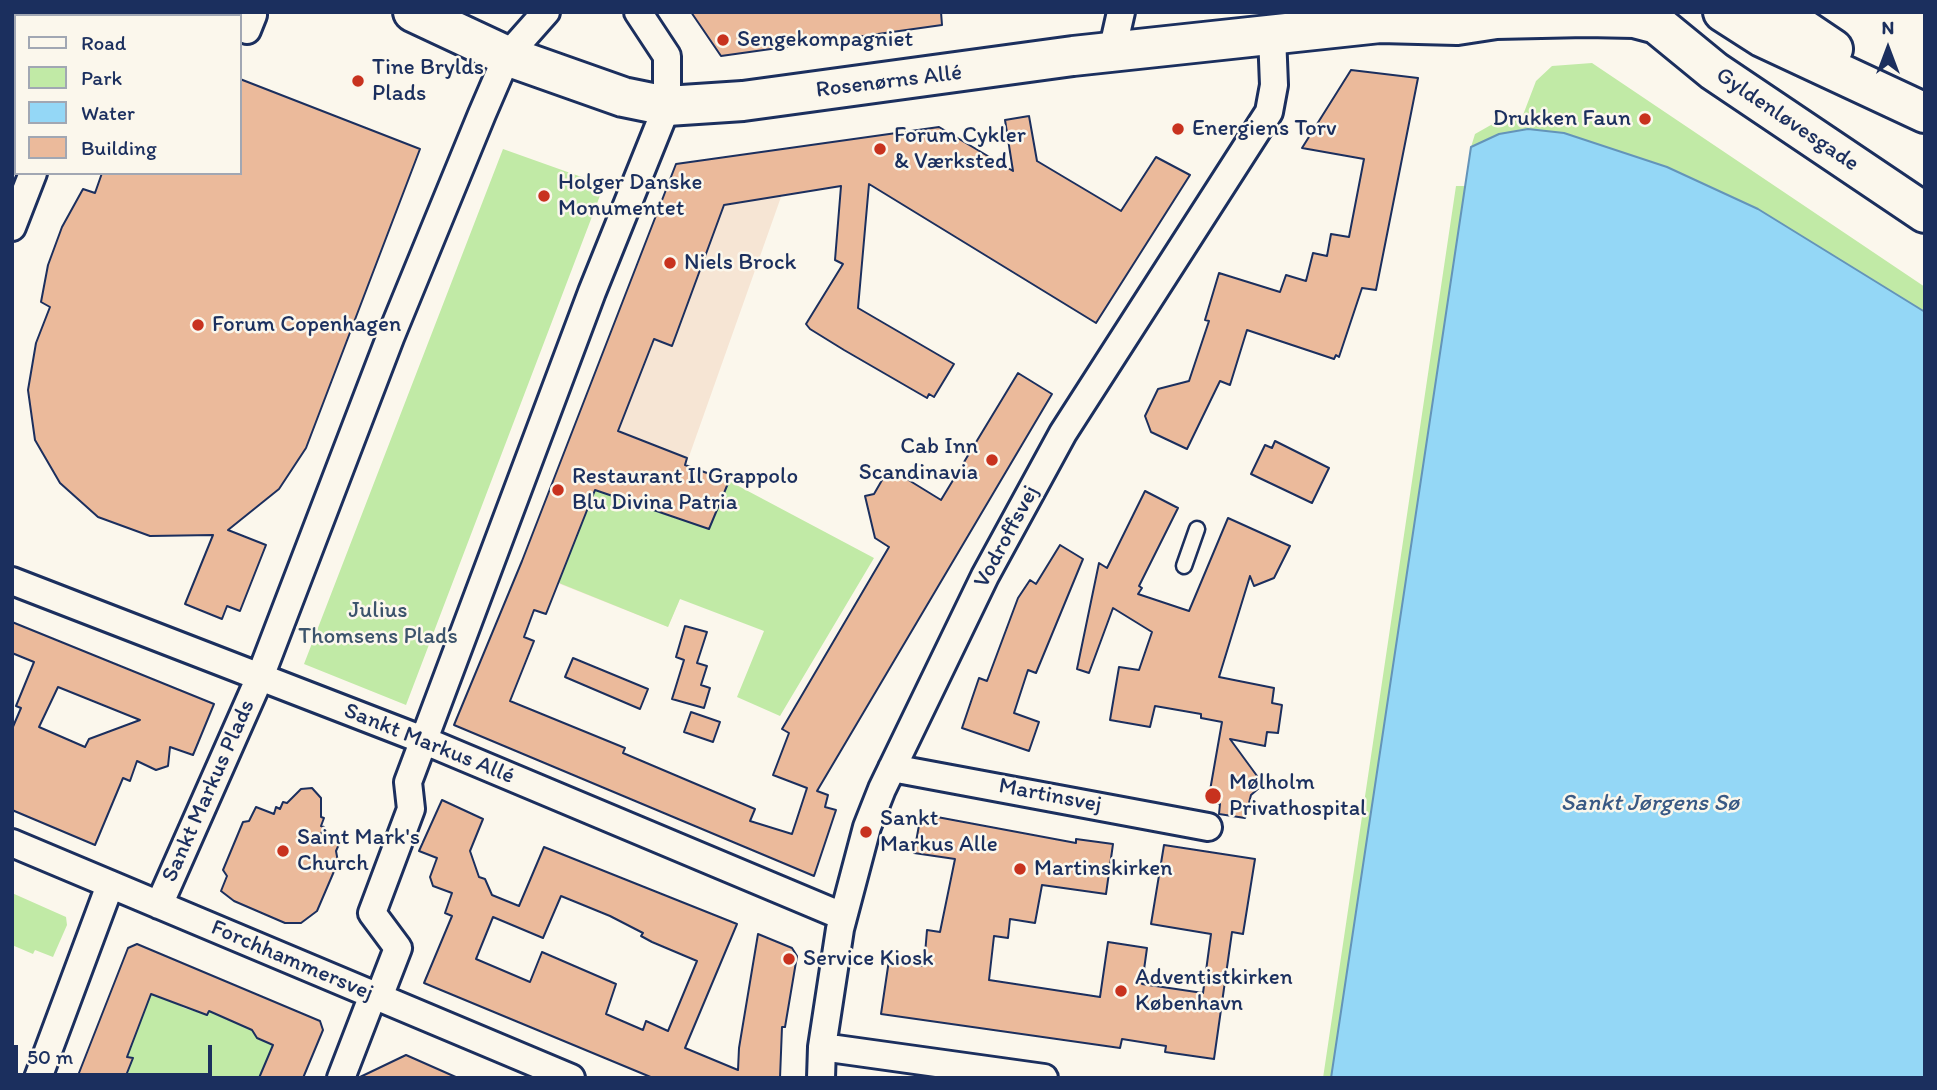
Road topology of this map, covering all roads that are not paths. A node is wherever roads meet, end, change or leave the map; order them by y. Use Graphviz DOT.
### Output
graph roads {
  1 [pos="413,12"];
  2 [pos="546,12"];
  3 [pos="638,12"];
  4 [pos="1121,12"];
  5 [pos="1723,12"];
  6 [pos="1783,14"];
  7 [pos="1394,17"];
  8 [pos="1647,18"];
  9 [pos="1272,35"];
  10 [pos="1112,52"];
  11 [pos="507,56"];
  12 [pos="667,106"];
  13 [pos="1925,112"];
  14 [pos="1779,115"];
  15 [pos="32,175"];
  16 [pos="1925,183"];
  17 [pos="1925,214"];
  18 [pos="12,227"];
  19 [pos="1197,529"];
  20 [pos="1184,566"];
  21 [pos="12,581"];
  22 [pos="260,677"];
  23 [pos="423,740"];
  24 [pos="892,768"];
  25 [pos="1208,827"];
  26 [pos="12,843"];
  27 [pos="110,884"];
  28 [pos="159,905"];
  29 [pos="842,916"];
  30 [pos="376,996"];
  31 [pos="822,1047"];
  32 [pos="38,1078"];
  33 [pos="341,1078"];
  34 [pos="571,1078"];
  35 [pos="821,1078"];
  36 [pos="1044,1078"];
  1 -- 11 [label="street, Rosenørns Allé"];
  2 -- 11 [label="street"];
  3 -- 12 [label="street"];
  4 -- 10 [label="street"];
  5 -- 13 [label="street"];
  6 -- 13 [label="street"];
  7 -- 8 [label="street, Rosenørns Allé"];
  7 -- 9 [label="street, Rosenørns Allé"];
  8 -- 14 [label="street, Gyldenløvesgade"];
  9 -- 10 [label="street, Rosenørns Allé"];
  9 -- 24 [label="street, Vodroffsvej"];
  10 -- 12 [label="street, Rosenørns Allé"];
  11 -- 12 [label="street, Rosenørns Allé"];
  11 -- 22 [label="street"];
  12 -- 23 [label="street"];
  14 -- 16 [label="street"];
  14 -- 17 [label="street, Gyldenløvesgade"];
  15 -- 18 [label="street"];
  19 -- 20 [label="lane"];
  21 -- 22 [label="street, Sankt Markus Allé"];
  22 -- 23 [label="street, Sankt Markus Allé"];
  22 -- 28 [label="street, Sankt Markus Plads"];
  23 -- 29 [label="street, Sankt Markus Allé"];
  23 -- 30 [label="street"];
  24 -- 25 [label="street, Martinsvej"];
  24 -- 29 [label="street, Vodroffsvej"];
  26 -- 27 [label="street, Forchhammersvej"];
  27 -- 28 [label="street, Forchhammersvej"];
  27 -- 32 [label="street"];
  28 -- 30 [label="street, Forchhammersvej"];
  29 -- 31 [label="street, Vodroffsvej"];
  30 -- 33 [label="street"];
  30 -- 34 [label="street, Forchhammersvej"];
  31 -- 35 [label="street, Vodroffsvej"];
  31 -- 36 [label="street"];
}
